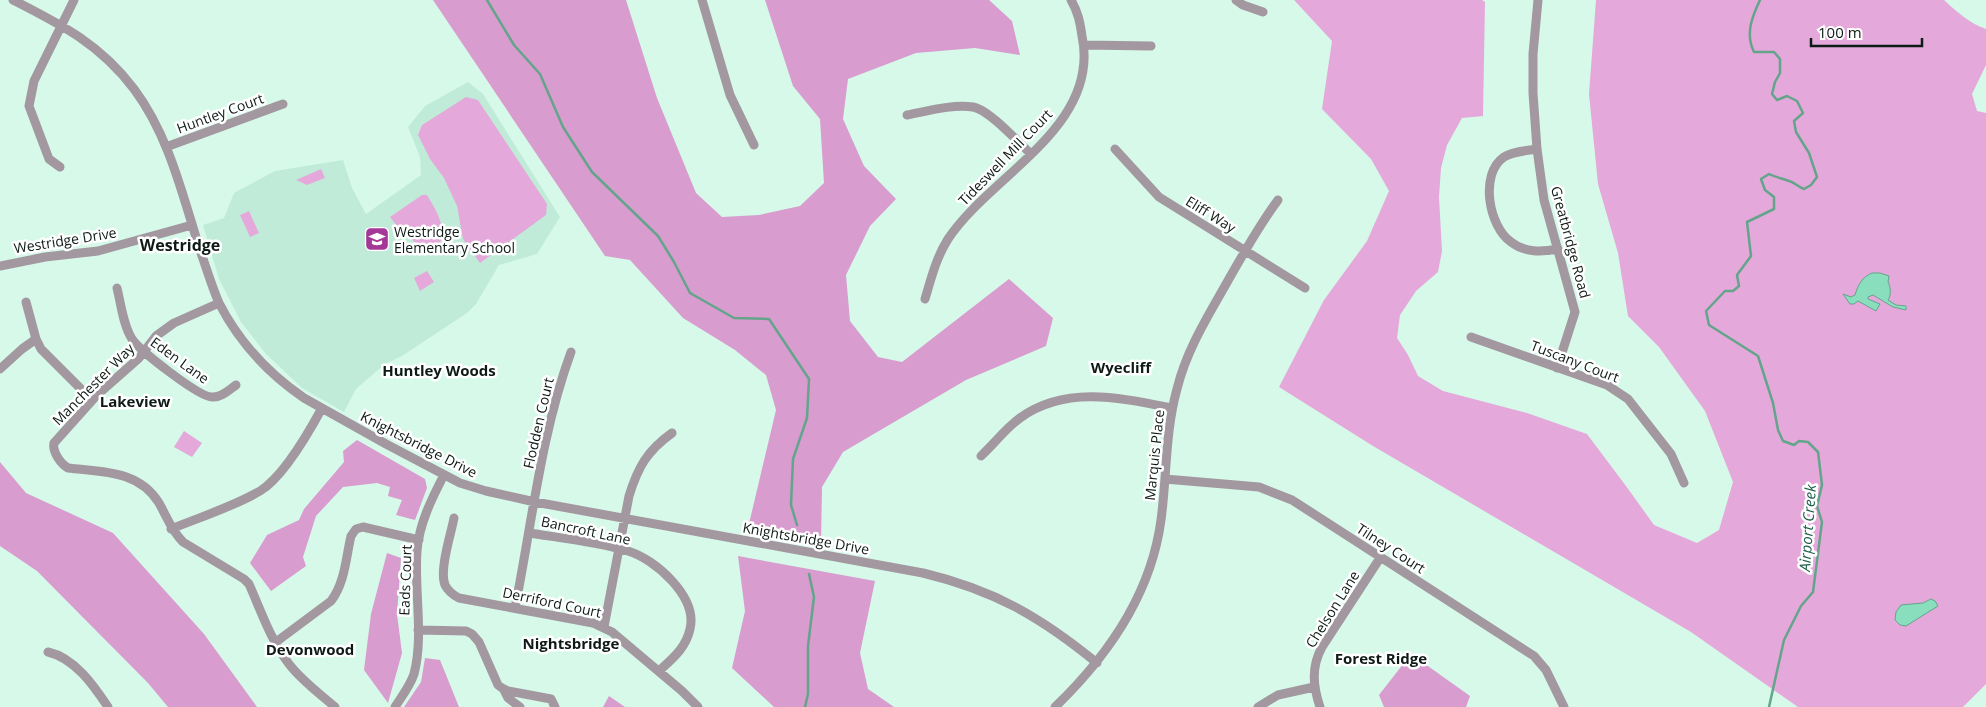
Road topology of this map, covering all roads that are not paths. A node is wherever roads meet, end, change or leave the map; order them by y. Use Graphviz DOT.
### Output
graph roads {
  1 [pos="13,0"];
  2 [pos="74,0"];
  3 [pos="702,0"];
  4 [pos="1071,0"];
  5 [pos="1236,0"];
  6 [pos="1538,0"];
  7 [pos="1263,12"];
  8 [pos="61,25"];
  9 [pos="1084,45"];
  10 [pos="1151,46"];
  11 [pos="283,104"];
  12 [pos="907,115"];
  13 [pos="754,145"];
  14 [pos="166,147"];
  15 [pos="1115,148"];
  16 [pos="1537,149"];
  17 [pos="1031,154"];
  18 [pos="60,167"];
  19 [pos="1278,200"];
  20 [pos="192,225"];
  21 [pos="1558,249"];
  22 [pos="1245,251"];
  23 [pos="0,266"];
  24 [pos="116,288"];
  25 [pos="1306,288"];
  26 [pos="925,299"];
  27 [pos="26,302"];
  28 [pos="219,303"];
  29 [pos="1471,337"];
  30 [pos="36,339"];
  31 [pos="144,352"];
  32 [pos="572,352"];
  33 [pos="1557,368"];
  34 [pos="0,370"];
  35 [pos="236,385"];
  36 [pos="92,400"];
  37 [pos="322,408"];
  38 [pos="1172,408"];
  39 [pos="672,433"];
  40 [pos="981,456"];
  41 [pos="444,475"];
  42 [pos="1165,478"];
  43 [pos="1684,483"];
  44 [pos="535,502"];
  45 [pos="454,518"];
  46 [pos="625,519"];
  47 [pos="171,529"];
  48 [pos="530,533"];
  49 [pos="419,540"];
  50 [pos="620,549"];
  51 [pos="1380,558"];
  52 [pos="515,608"];
  53 [pos="604,627"];
  54 [pos="418,630"];
  55 [pos="276,642"];
  56 [pos="48,652"];
  57 [pos="1097,663"];
  58 [pos="658,671"];
  59 [pos="1314,687"];
  60 [pos="504,690"];
  61 [pos="108,707"];
  62 [pos="335,707"];
  63 [pos="395,707"];
  64 [pos="520,707"];
  65 [pos="555,707"];
  66 [pos="698,707"];
  67 [pos="1056,707"];
  68 [pos="1258,707"];
  69 [pos="1320,707"];
  70 [pos="1564,707"];
  1 -- 8 [label="street, Knightsbridge Drive"];
  2 -- 8 [label="street"];
  3 -- 13 [label="street"];
  4 -- 9 [label="street, Tideswell Mill Court"];
  5 -- 7 [label="street"];
  6 -- 16 [label="street, Greatbridge Road"];
  8 -- 14 [label="street, Knightsbridge Drive"];
  8 -- 18 [label="street"];
  9 -- 10 [label="street"];
  9 -- 17 [label="street, Tideswell Mill Court"];
  11 -- 14 [label="street, Huntley Court"];
  12 -- 17 [label="street"];
  14 -- 20 [label="street, Knightsbridge Drive"];
  15 -- 22 [label="street, Eliff Way"];
  16 -- 21 [label="street, Greatbridge Road"];
  16 -- 21 [label="street"];
  17 -- 26 [label="street, Tideswell Mill Court"];
  19 -- 22 [label="street, Marquis Place"];
  20 -- 23 [label="street, Westridge Drive"];
  20 -- 28 [label="street, Knightsbridge Drive"];
  21 -- 33 [label="street, Greatbridge Road"];
  22 -- 25 [label="street, Eliff Way"];
  22 -- 38 [label="street, Marquis Place"];
  24 -- 31 [label="street, Eden Lane"];
  27 -- 30 [label="street"];
  28 -- 31 [label="street, Manchester Way"];
  28 -- 37 [label="street, Knightsbridge Drive"];
  29 -- 33 [label="street, Tuscany Court"];
  30 -- 34 [label="street"];
  30 -- 36 [label="street"];
  31 -- 35 [label="street, Eden Lane"];
  31 -- 36 [label="street, Manchester Way"];
  32 -- 44 [label="street, Flodden Court"];
  33 -- 43 [label="street, Tuscany Court"];
  36 -- 47 [label="street, Manchester Way"];
  37 -- 41 [label="street, Knightsbridge Drive"];
  37 -- 47 [label="street"];
  38 -- 40 [label="street"];
  38 -- 42 [label="street, Marquis Place"];
  39 -- 46 [label="street"];
  41 -- 44 [label="street, Knightsbridge Drive"];
  41 -- 49 [label="street, Eads Court"];
  42 -- 51 [label="street, Tilney Court"];
  42 -- 57 [label="street, Marquis Place"];
  44 -- 46 [label="street, Knightsbridge Drive"];
  44 -- 48 [label="street, Flodden Court"];
  45 -- 52 [label="street, Derriford Court"];
  46 -- 50 [label="street"];
  46 -- 57 [label="street, Knightsbridge Drive"];
  47 -- 55 [label="street, Manchester Way"];
  48 -- 50 [label="street, Bancroft Lane"];
  48 -- 52 [label="street, Flodden Court"];
  49 -- 54 [label="street, Eads Court"];
  49 -- 55 [label="street"];
  50 -- 53 [label="street"];
  50 -- 58 [label="street, Bancroft Lane"];
  51 -- 59 [label="street, Chelson Lane"];
  51 -- 70 [label="street, Tilney Court"];
  52 -- 53 [label="street, Derriford Court"];
  53 -- 58 [label="street, Derriford Court"];
  54 -- 60 [label="street"];
  54 -- 63 [label="street, Eads Court"];
  55 -- 62 [label="street, Manchester Way"];
  56 -- 61 [label="street"];
  57 -- 67 [label="street, Marquis Place"];
  58 -- 66 [label="street, Derriford Court"];
  59 -- 68 [label="street"];
  59 -- 69 [label="street, Chelson Lane"];
  60 -- 64 [label="street"];
  60 -- 65 [label="street"];
}
